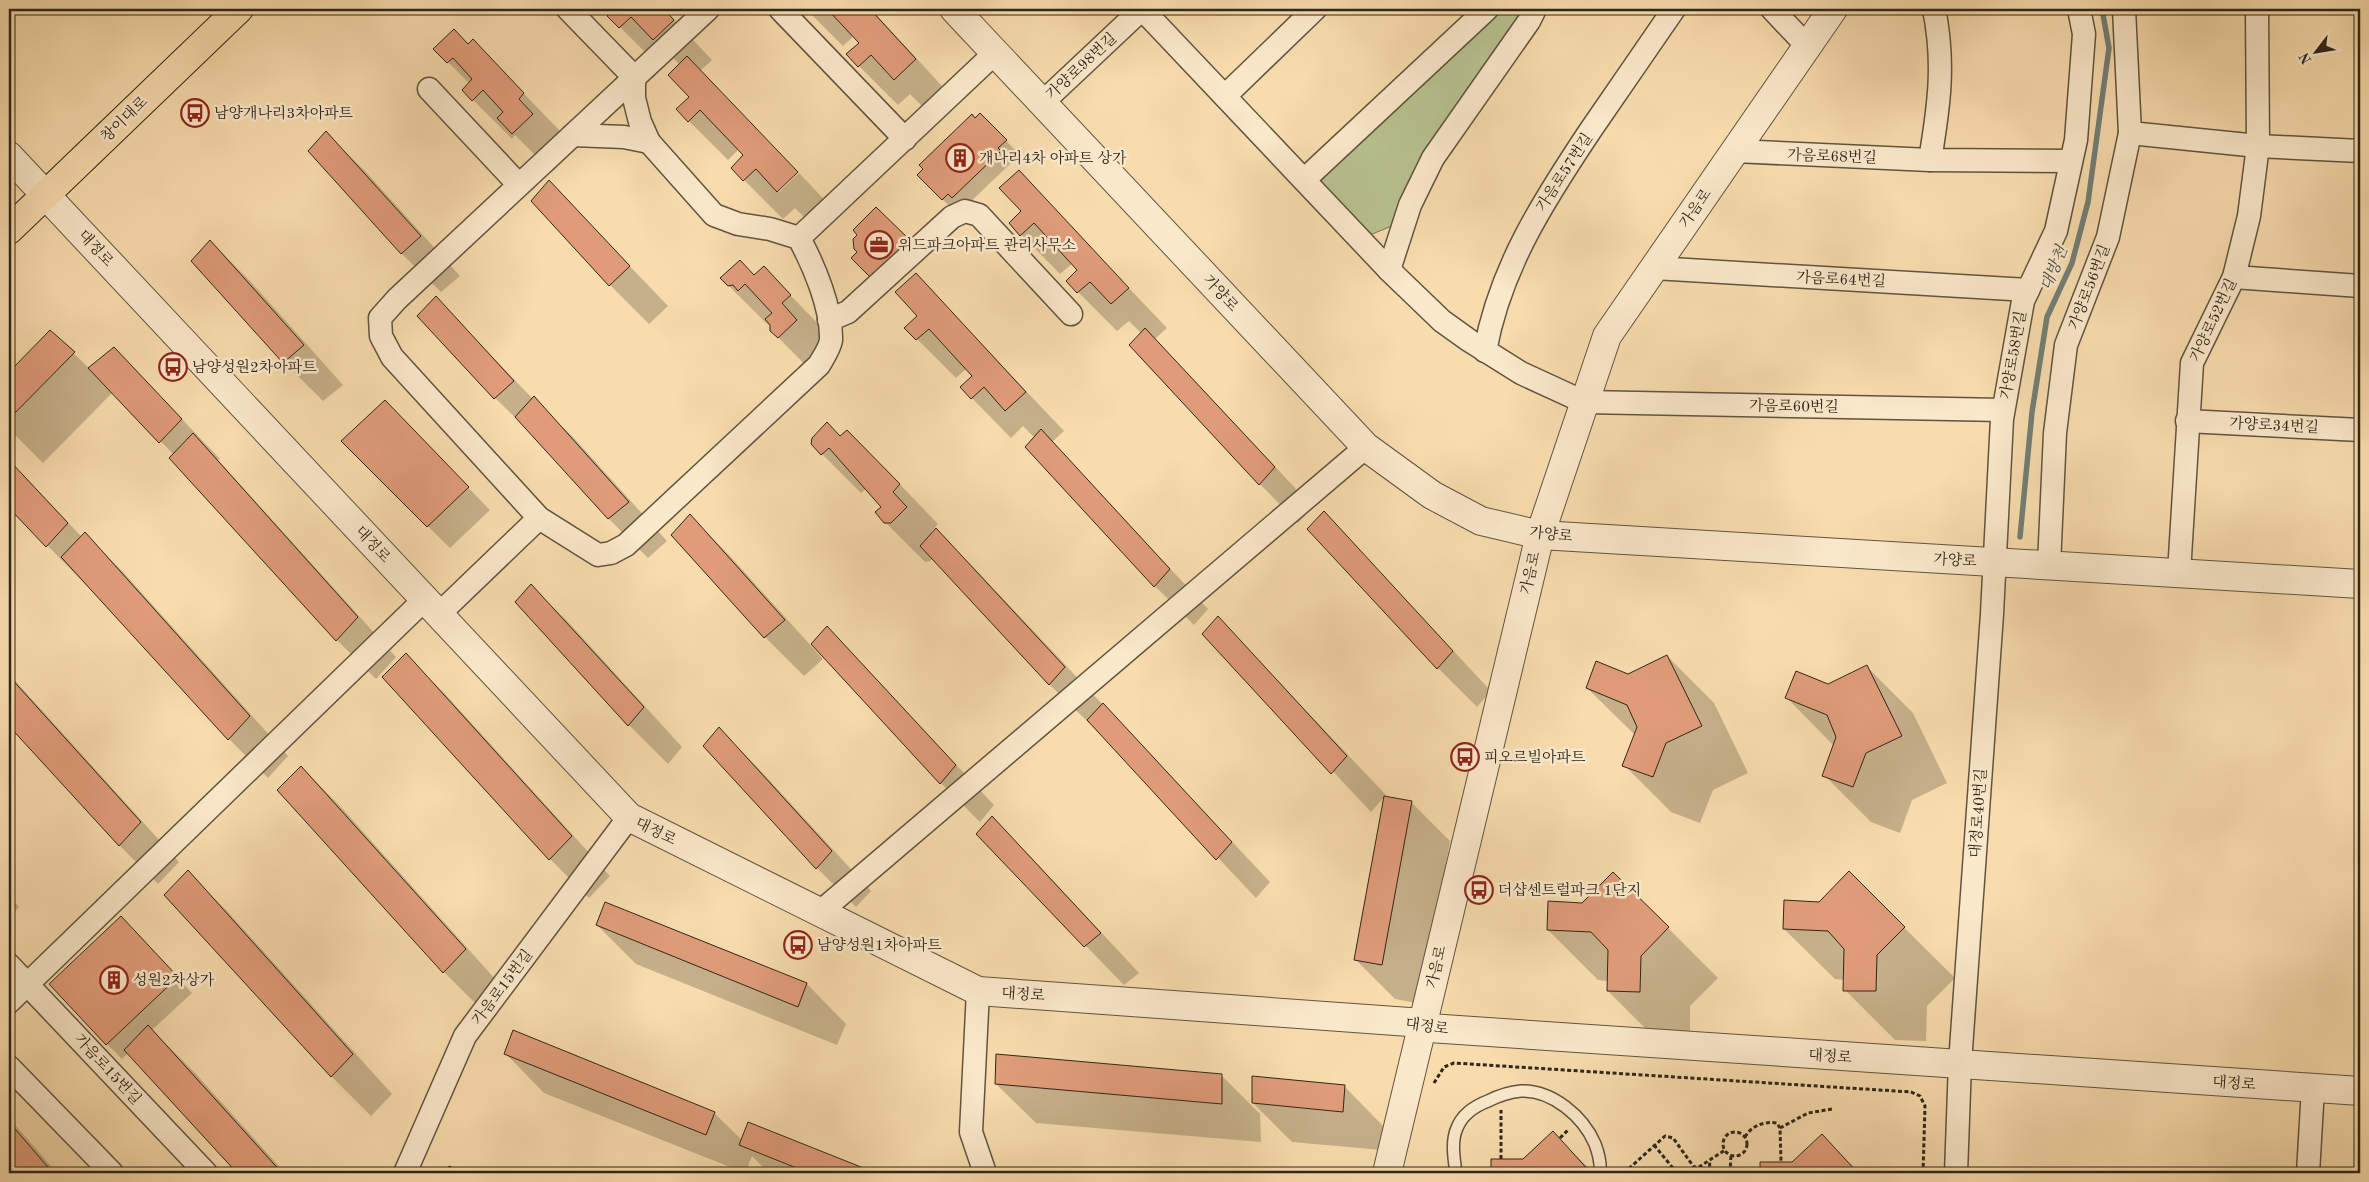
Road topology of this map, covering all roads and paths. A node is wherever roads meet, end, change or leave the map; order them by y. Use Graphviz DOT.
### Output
graph roads {
  1 [pos="239,9"];
  2 [pos="568,9"];
  3 [pos="708,9"];
  4 [pos="780,9"];
  5 [pos="954,9"];
  6 [pos="1142,9"];
  7 [pos="1315,9"];
  8 [pos="1487,9"];
  9 [pos="1535,9"];
  10 [pos="1674,9"];
  11 [pos="1772,9"];
  12 [pos="1833,9"];
  13 [pos="1934,9"];
  14 [pos="2079,9"];
  15 [pos="2124,9"];
  16 [pos="2257,9"];
  17 [pos="1808,46"];
  18 [pos="995,53"];
  19 [pos="634,77"];
  20 [pos="429,89"];
  21 [pos="1225,96"];
  22 [pos="1042,103"];
  23 [pos="2130,133"];
  24 [pos="573,135"];
  25 [pos="905,139"];
  26 [pos="649,142"];
  27 [pos="2258,146"];
  28 [pos="2360,151"];
  29 [pos="1734,152"];
  30 [pos="9,156"];
  31 [pos="1930,160"];
  32 [pos="2071,161"];
  33 [pos="1304,180"];
  34 [pos="519,185"];
  35 [pos="45,194"];
  36 [pos="9,230"];
  37 [pos="799,238"];
  38 [pos="1654,268"];
  39 [pos="1389,270"];
  40 [pos="2234,277"];
  41 [pos="2360,286"];
  42 [pos="2028,290"];
  43 [pos="1071,314"];
  44 [pos="829,320"];
  45 [pos="1485,351"];
  46 [pos="1584,402"];
  47 [pos="2003,410"];
  48 [pos="2187,421"];
  49 [pos="2360,430"];
  50 [pos="1366,448"];
  51 [pos="539,518"];
  52 [pos="1540,535"];
  53 [pos="1995,562"];
  54 [pos="2049,565"];
  55 [pos="2179,573"];
  56 [pos="2360,584"];
  57 [pos="432,606"];
  58 [pos="629,817"];
  59 [pos="820,912"];
  60 [pos="9,965"];
  61 [pos="27,984"];
  62 [pos="978,991"];
  63 [pos="9,1002"];
  64 [pos="1423,1023"];
  65 [pos="1960,1063"];
  66 [pos="9,1067"];
  67 [pos="1433,1085"];
  68 [pos="2313,1088"];
  69 [pos="2360,1091"];
  70 [pos="1502,1095"];
  71 [pos="1832,1109"];
  72 [pos="1780,1128"];
  73 [pos="1745,1137"];
  74 [pos="1654,1145"];
  75 [pos="1725,1150"];
  76 [pos="1731,1155"];
  77 [pos="1501,1159"];
  78 [pos="1710,1160"];
  79 [pos="1781,1162"];
  80 [pos="1699,1166"];
  81 [pos="112,1173"];
  82 [pos="206,1173"];
  83 [pos="405,1173"];
  84 [pos="985,1173"];
  85 [pos="1387,1173"];
  86 [pos="1456,1173"];
  87 [pos="1600,1173"];
  88 [pos="1624,1173"];
  89 [pos="1677,1173"];
  90 [pos="1687,1173"];
  91 [pos="1709,1173"];
  92 [pos="1730,1173"];
  93 [pos="1923,1173"];
  94 [pos="1956,1173"];
  95 [pos="2308,1173"];
  1 -- 35 [label="main road, 창이대로"];
  2 -- 19 [label="street"];
  3 -- 19 [label="street"];
  4 -- 25 [label="street"];
  5 -- 18 [label="street, 가양로"];
  6 -- 21 [label="street"];
  6 -- 22 [label="street, 가양로98번길"];
  7 -- 21 [label="street"];
  8 -- 33 [label="street"];
  9 -- 39 [label="street"];
  10 -- 45 [label="street, 가음로57번길"];
  11 -- 17 [label="street"];
  12 -- 17 [label="street, 가음로"];
  13 -- 31 [label="street"];
  14 -- 32 [label="street, 가양로58번길"];
  15 -- 23 [label="street, 가양로56번길"];
  16 -- 27 [label="street, 가양로52번길"];
  17 -- 29 [label="street, 가음로"];
  18 -- 22 [label="street, 가양로"];
  18 -- 25 [label="street"];
  19 -- 24 [label="street"];
  19 -- 26 [label="street"];
  20 -- 34 [label="street"];
  21 -- 33 [label="street"];
  22 -- 50 [label="street, 가양로"];
  23 -- 27 [label="street"];
  23 -- 54 [label="street, 가양로56번길"];
  24 -- 26 [label="street"];
  24 -- 34 [label="street"];
  25 -- 37 [label="street"];
  26 -- 37 [label="street"];
  27 -- 28 [label="street"];
  27 -- 40 [label="street, 가양로52번길"];
  29 -- 31 [label="street, 가음로68번길"];
  29 -- 38 [label="street, 가음로"];
  30 -- 35 [label="street, 대정로"];
  31 -- 32 [label="street, 가음로68번길"];
  32 -- 42 [label="street, 가양로58번길"];
  33 -- 39 [label="street"];
  34 -- 51 [label="street"];
  35 -- 36 [label="main road, 창이대로"];
  35 -- 57 [label="street, 대정로"];
  37 -- 44 [label="street"];
  38 -- 42 [label="street, 가음로64번길"];
  38 -- 46 [label="street, 가음로"];
  39 -- 45 [label="street"];
  40 -- 41 [label="street"];
  40 -- 48 [label="street, 가양로52번길"];
  42 -- 47 [label="street, 가양로58번길"];
  43 -- 44 [label="street"];
  44 -- 51 [label="street"];
  45 -- 46 [label="street"];
  46 -- 47 [label="street, 가음로60번길"];
  46 -- 52 [label="street, 가음로"];
  47 -- 53 [label="street, 가양로58번길"];
  48 -- 49 [label="street, 가양로34번길"];
  48 -- 55 [label="street, 가양로52번길"];
  50 -- 52 [label="street, 가양로"];
  50 -- 59 [label="street"];
  51 -- 57 [label="street"];
  52 -- 53 [label="street, 가양로"];
  52 -- 64 [label="street, 가음로"];
  53 -- 54 [label="street, 가양로"];
  53 -- 65 [label="street, 대정로40번길"];
  54 -- 55 [label="street, 가양로"];
  55 -- 56 [label="street, 가양로"];
  57 -- 58 [label="street, 대정로"];
  57 -- 61 [label="street"];
  58 -- 59 [label="street, 대정로"];
  58 -- 83 [label="street, 가음로15번길"];
  59 -- 62 [label="street, 대정로"];
  60 -- 61 [label="street, 가음로15번길"];
  61 -- 63 [label="street"];
  61 -- 82 [label="street, 가음로15번길"];
  62 -- 64 [label="street, 대정로"];
  62 -- 84 [label="street"];
  64 -- 65 [label="street, 대정로"];
  64 -- 85 [label="street, 가음로"];
  65 -- 68 [label="street, 대정로"];
  65 -- 94 [label="street, 대정로40번길"];
  66 -- 81 [label="street"];
  67 -- 93 [label="path"];
  68 -- 69 [label="street, 대정로"];
  68 -- 95 [label="street"];
  70 -- 77 [label="path"];
  70 -- 86 [label="lane"];
  70 -- 87 [label="lane"];
  71 -- 72 [label="path"];
  72 -- 73 [label="path"];
  72 -- 79 [label="path"];
  73 -- 75 [label="path"];
  73 -- 76 [label="path"];
  74 -- 80 [label="path"];
  74 -- 88 [label="path"];
  74 -- 89 [label="path"];
  75 -- 76 [label="path"];
  75 -- 78 [label="path"];
  76 -- 92 [label="path"];
  78 -- 80 [label="path"];
  78 -- 91 [label="path"];
  80 -- 90 [label="path"];
}
